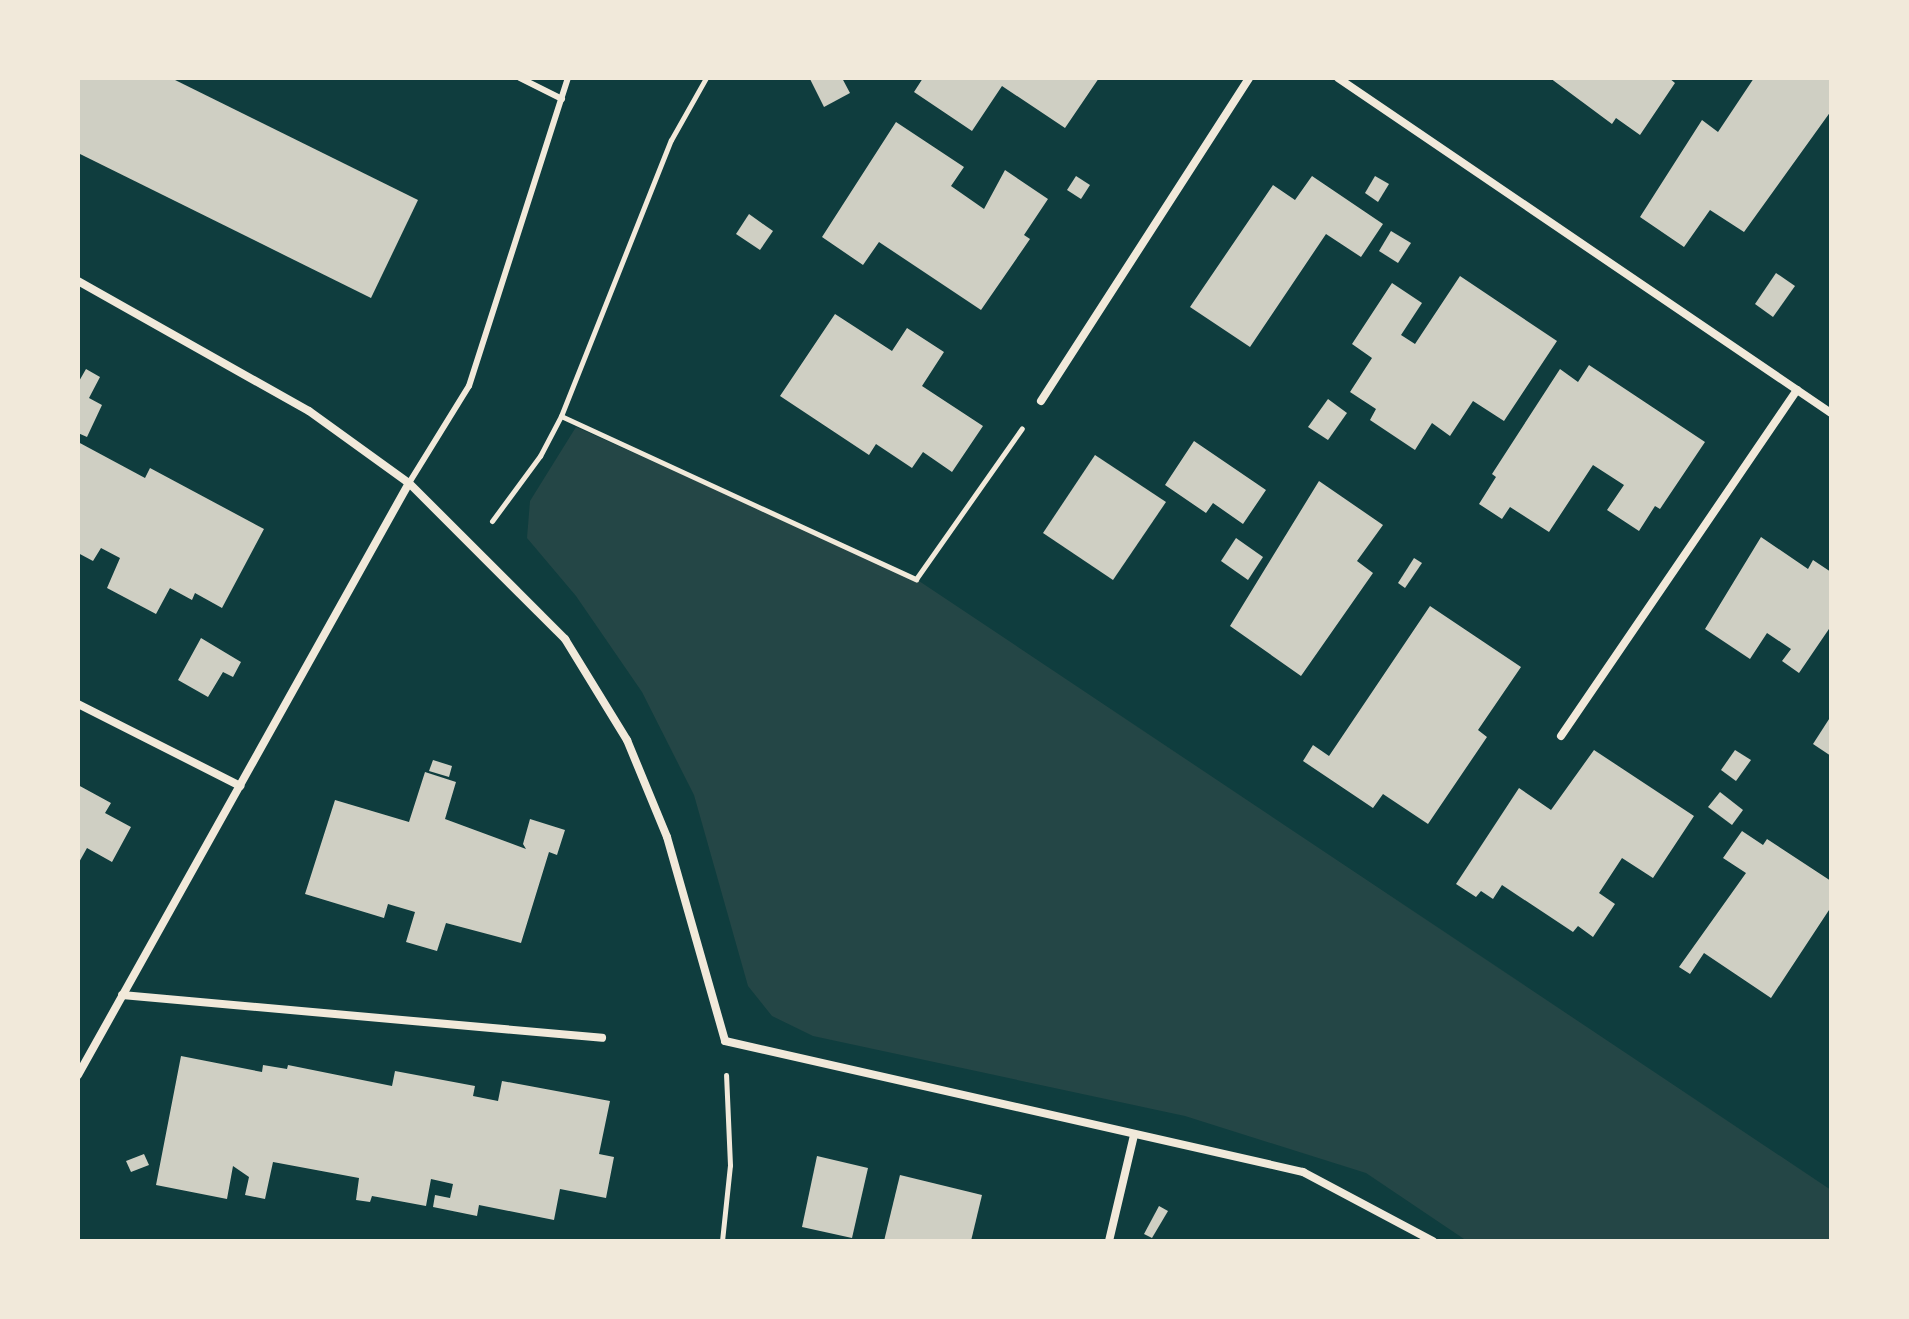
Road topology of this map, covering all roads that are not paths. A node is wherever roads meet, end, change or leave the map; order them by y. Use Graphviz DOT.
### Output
graph roads {
  1 [pos="520,78"];
  2 [pos="568,78"];
  3 [pos="1249,78"];
  4 [pos="1338,78"];
  5 [pos="562,99"];
  6 [pos="78,281"];
  7 [pos="1797,390"];
  8 [pos="1041,401"];
  9 [pos="1831,413"];
  10 [pos="409,483"];
  11 [pos="78,704"];
  12 [pos="1561,736"];
  13 [pos="240,786"];
  14 [pos="122,995"];
  15 [pos="602,1038"];
  16 [pos="78,1075"];
  17 [pos="1134,1135"];
  18 [pos="1109,1241"];
  19 [pos="1433,1241"];
  1 -- 5 [label="lane"];
  2 -- 5 [label="lane"];
  3 -- 8 [label="street"];
  4 -- 7 [label="street"];
  5 -- 10 [label="lane"];
  6 -- 10 [label="street"];
  7 -- 9 [label="street"];
  7 -- 12 [label="street"];
  10 -- 13 [label="street"];
  10 -- 17 [label="street"];
  11 -- 13 [label="street"];
  13 -- 14 [label="street"];
  14 -- 15 [label="street"];
  14 -- 16 [label="street"];
  17 -- 18 [label="street"];
  17 -- 19 [label="street"];
}
